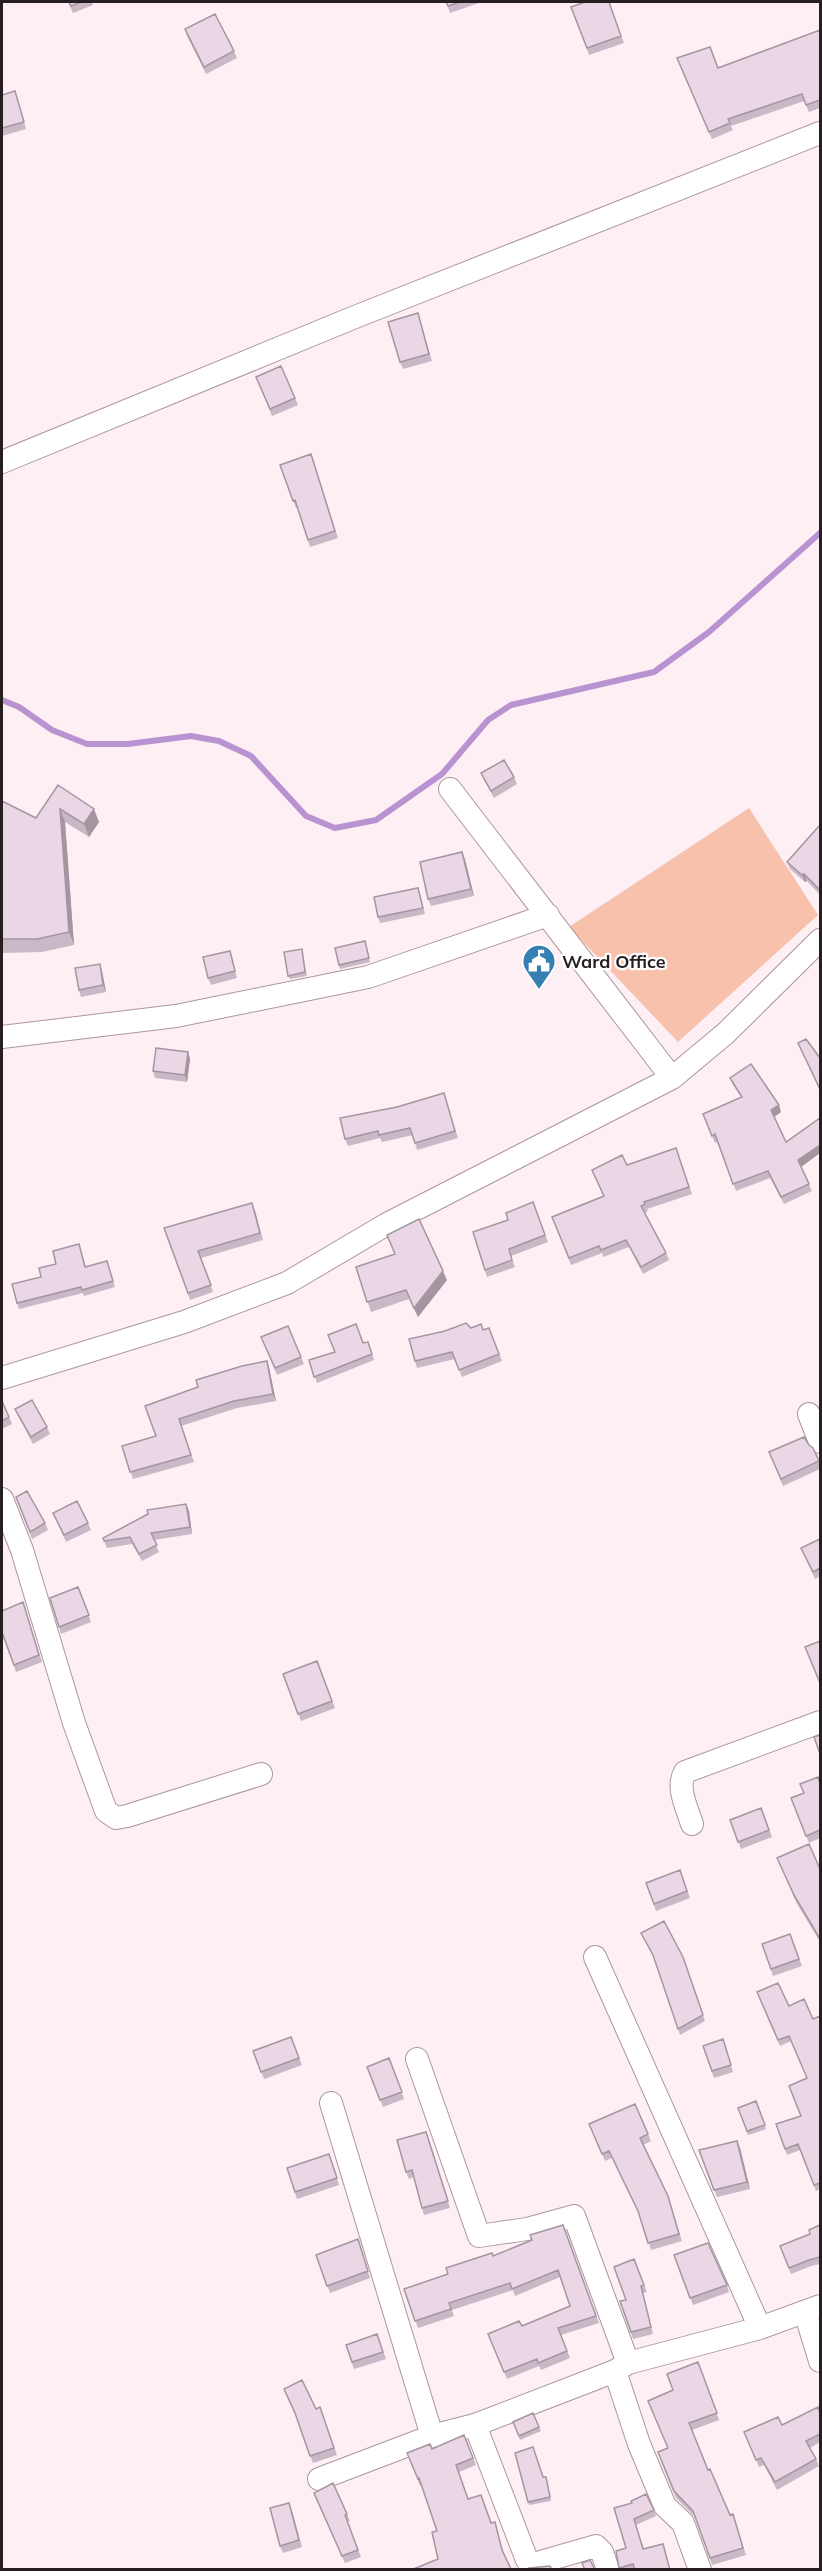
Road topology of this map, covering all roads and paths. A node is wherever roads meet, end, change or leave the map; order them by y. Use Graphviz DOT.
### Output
graph roads {
  1 [pos="820,133"];
  2 [pos="2,462"];
  3 [pos="450,789"];
  4 [pos="548,915"];
  5 [pos="820,940"];
  6 [pos="2,1037"];
  7 [pos="672,1078"];
  8 [pos="2,1378"];
  9 [pos="809,1414"];
  10 [pos="820,1442"];
  11 [pos="2,1499"];
  12 [pos="820,1722"];
  13 [pos="261,1774"];
  14 [pos="692,1824"];
  15 [pos="595,1957"];
  16 [pos="417,2059"];
  17 [pos="331,2103"];
  18 [pos="813,2309"];
  19 [pos="760,2328"];
  20 [pos="820,2361"];
  21 [pos="622,2367"];
  22 [pos="475,2425"];
  23 [pos="432,2436"];
  24 [pos="319,2479"];
  25 [pos="608,2570"];
  26 [pos="700,2570"];
  1 -- 2 [label="street"];
  3 -- 4 [label="street"];
  4 -- 6 [label="street"];
  4 -- 7 [label="street"];
  5 -- 7 [label="street"];
  7 -- 8 [label="street"];
  9 -- 10 [label="street"];
  11 -- 13 [label="street"];
  12 -- 14 [label="street"];
  15 -- 19 [label="street"];
  16 -- 21 [label="street"];
  17 -- 23 [label="street"];
  18 -- 19 [label="street"];
  18 -- 20 [label="street"];
  19 -- 21 [label="street"];
  21 -- 22 [label="street"];
  21 -- 26 [label="street"];
  22 -- 23 [label="street"];
  22 -- 25 [label="street"];
  23 -- 24 [label="street"];
}
